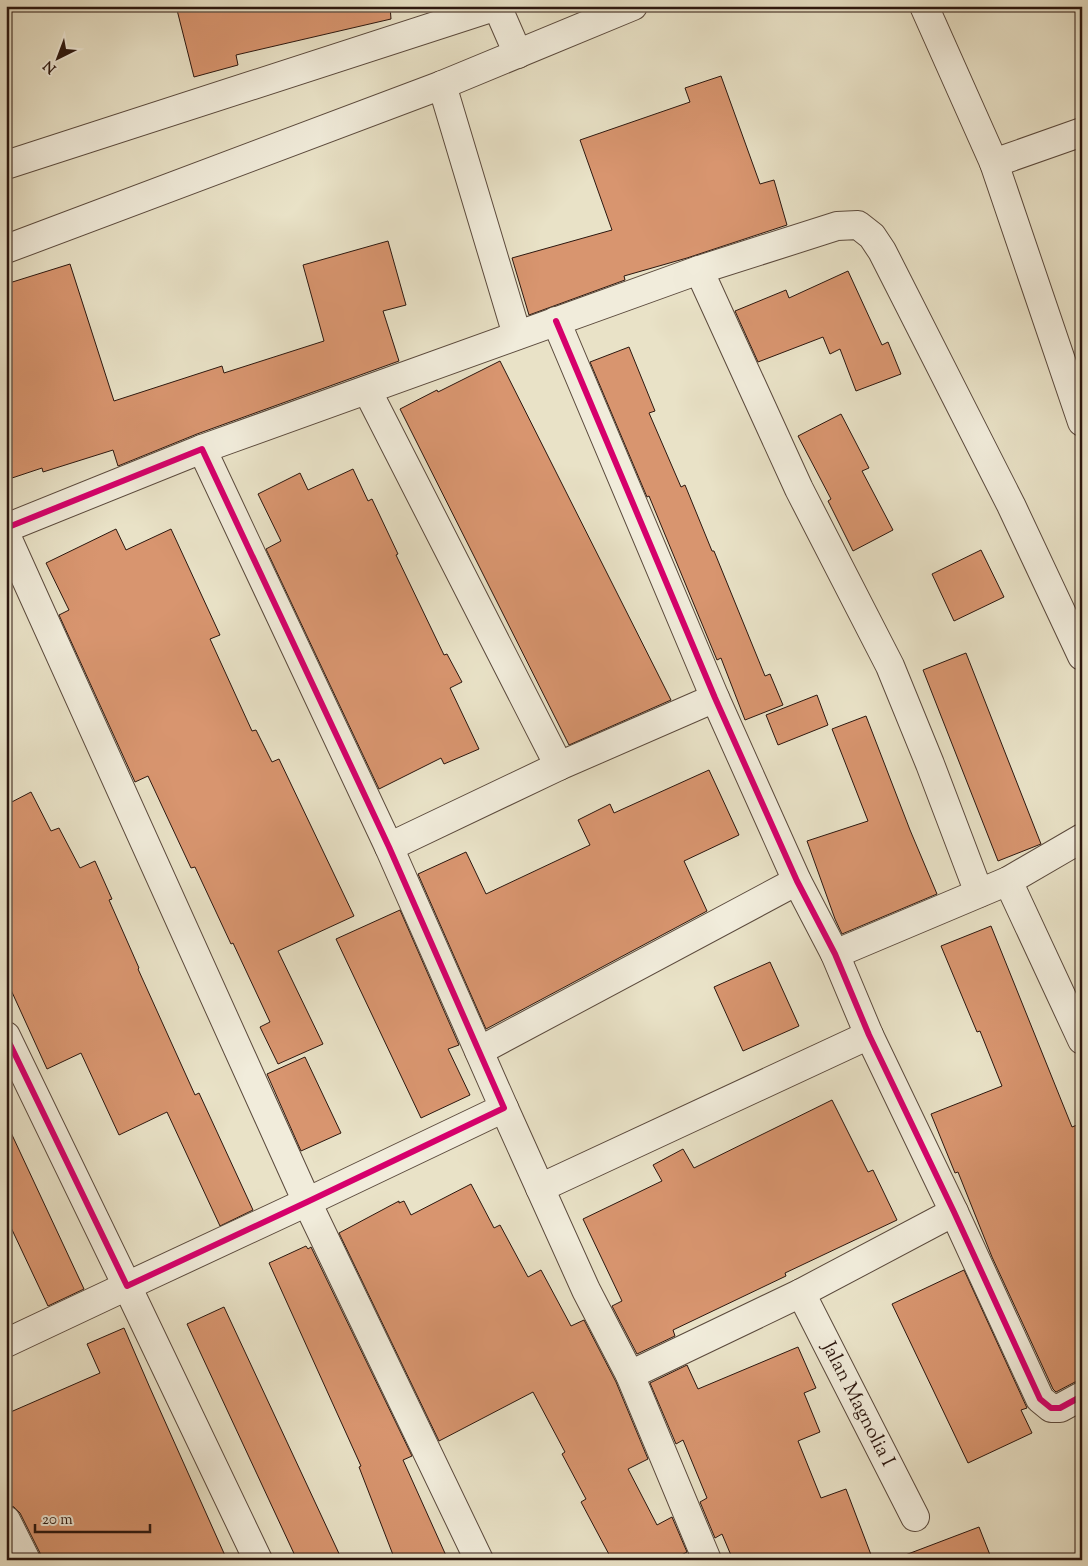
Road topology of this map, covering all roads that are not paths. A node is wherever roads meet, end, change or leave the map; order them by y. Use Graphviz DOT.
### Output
graph roads {
  1 [pos="497,6"];
  2 [pos="634,6"];
  3 [pos="924,6"];
  4 [pos="518,54"];
  5 [pos="442,85"];
  6 [pos="1082,132"];
  7 [pos="994,163"];
  8 [pos="6,165"];
  9 [pos="6,249"];
  10 [pos="700,270"];
  11 [pos="556,321"];
  12 [pos="517,335"];
  13 [pos="367,390"];
  14 [pos="1082,422"];
  15 [pos="202,449"];
  16 [pos="6,528"];
  17 [pos="6,535"];
  18 [pos="1082,656"];
  19 [pos="715,698"];
  20 [pos="559,766"];
  21 [pos="1082,838"];
  22 [pos="389,847"];
  23 [pos="797,881"];
  24 [pos="1008,881"];
  25 [pos="979,893"];
  26 [pos="835,954"];
  27 [pos="869,1035"];
  28 [pos="6,1036"];
  29 [pos="1082,1040"];
  30 [pos="479,1051"];
  31 [pos="504,1108"];
  32 [pos="540,1188"];
  33 [pos="307,1202"];
  34 [pos="954,1212"];
  35 [pos="127,1286"];
  36 [pos="801,1293"];
  37 [pos="6,1343"];
  38 [pos="630,1375"];
  39 [pos="1082,1396"];
  40 [pos="915,1516"];
  41 [pos="6,1520"];
  42 [pos="26,1560"];
  43 [pos="258,1560"];
  44 [pos="479,1560"];
  45 [pos="707,1560"];
  1 -- 4 [label="street"];
  1 -- 8 [label="street"];
  2 -- 4 [label="street"];
  3 -- 7 [label="street"];
  4 -- 5 [label="street"];
  5 -- 9 [label="street"];
  5 -- 12 [label="street"];
  6 -- 7 [label="street"];
  7 -- 14 [label="street"];
  10 -- 11 [label="street"];
  10 -- 18 [label="street"];
  10 -- 25 [label="street"];
  11 -- 12 [label="street"];
  11 -- 19 [label="street"];
  12 -- 13 [label="street"];
  13 -- 15 [label="street"];
  13 -- 20 [label="street"];
  15 -- 16 [label="street"];
  15 -- 22 [label="street"];
  17 -- 33 [label="street"];
  19 -- 20 [label="street"];
  19 -- 23 [label="street"];
  20 -- 22 [label="street"];
  21 -- 24 [label="street"];
  22 -- 30 [label="street"];
  23 -- 26 [label="street"];
  23 -- 30 [label="street"];
  24 -- 25 [label="street"];
  24 -- 29 [label="street"];
  25 -- 26 [label="street"];
  26 -- 27 [label="street"];
  27 -- 32 [label="street"];
  27 -- 34 [label="street"];
  28 -- 35 [label="street"];
  30 -- 31 [label="street"];
  31 -- 32 [label="street"];
  31 -- 33 [label="street"];
  32 -- 38 [label="street"];
  33 -- 35 [label="street"];
  33 -- 44 [label="street"];
  34 -- 36 [label="street"];
  34 -- 39 [label="street"];
  35 -- 37 [label="street"];
  35 -- 43 [label="street"];
  36 -- 38 [label="street"];
  36 -- 40 [label="street, Jalan Magnolia I"];
  38 -- 45 [label="street"];
  41 -- 42 [label="street"];
}
